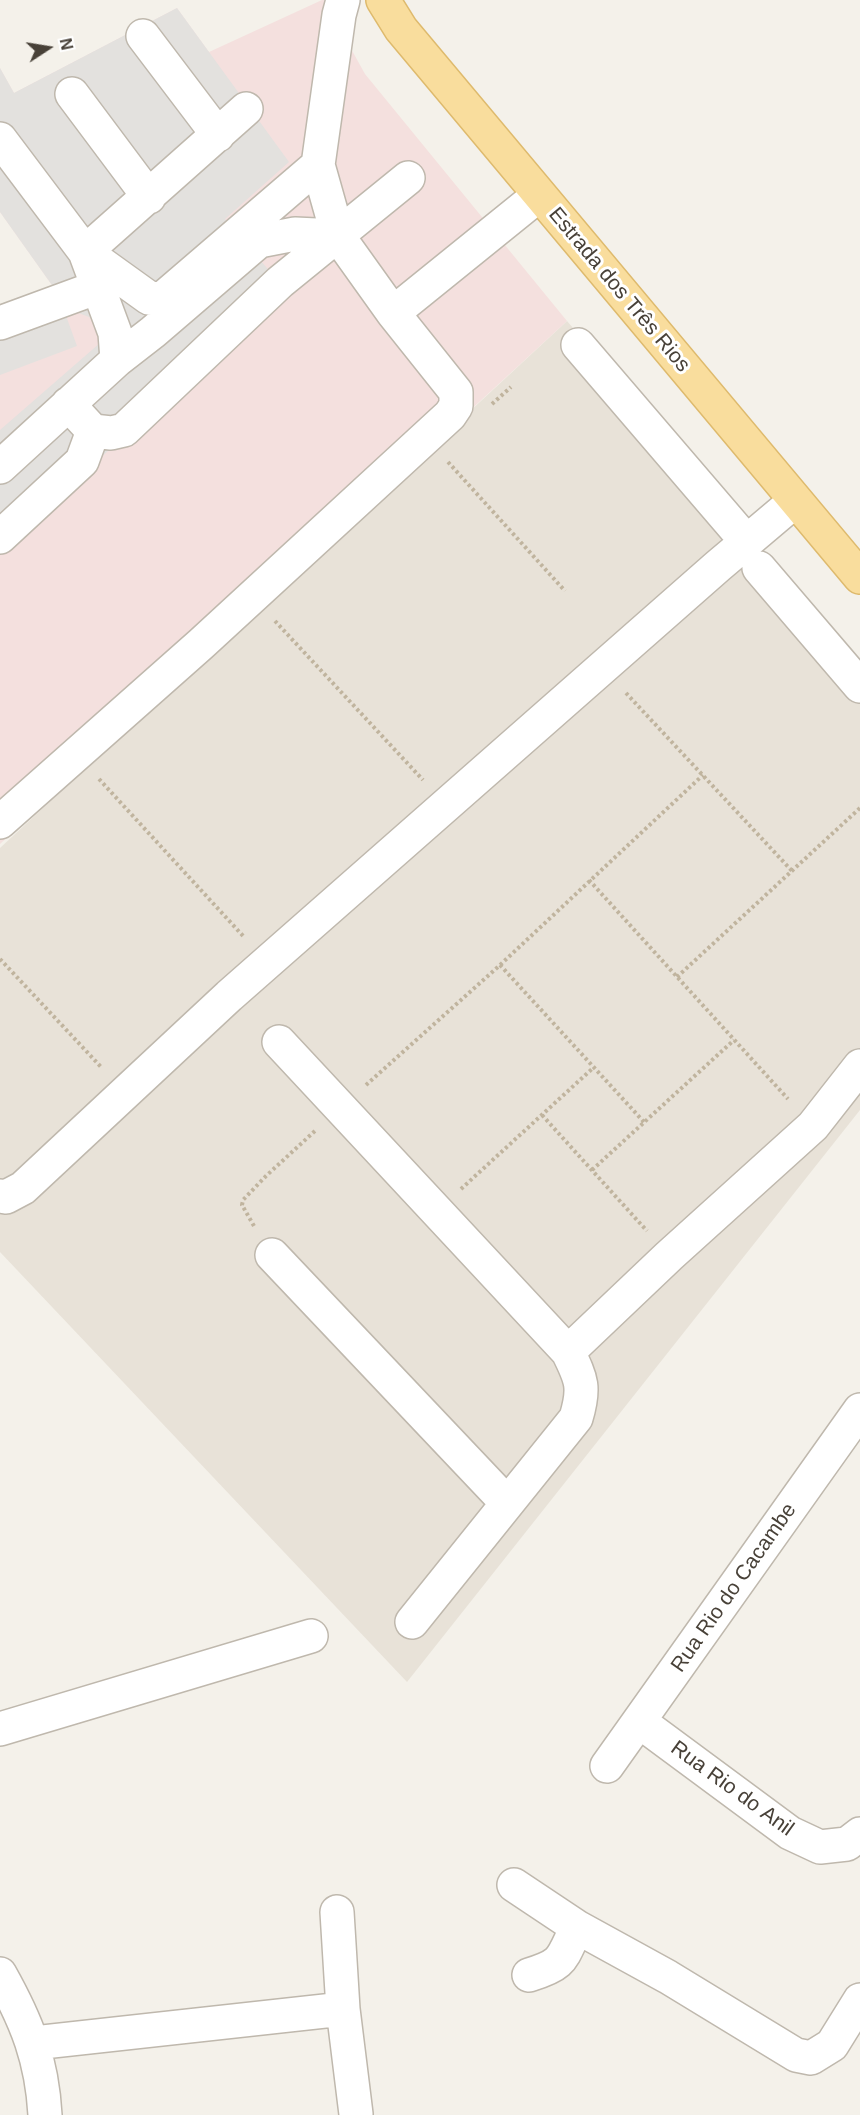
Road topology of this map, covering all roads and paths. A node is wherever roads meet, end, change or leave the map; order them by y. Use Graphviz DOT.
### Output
graph roads {
  1 [pos="343,0"];
  2 [pos="383,0"];
  3 [pos="143,36"];
  4 [pos="72,94"];
  5 [pos="246,109"];
  6 [pos="218,135"];
  7 [pos="0,139"];
  8 [pos="318,165"];
  9 [pos="408,178"];
  10 [pos="539,195"];
  11 [pos="149,197"];
  12 [pos="338,236"];
  13 [pos="85,252"];
  14 [pos="98,287"];
  15 [pos="393,313"];
  16 [pos="0,322"];
  17 [pos="578,345"];
  18 [pos="117,360"];
  19 [pos="68,404"];
  20 [pos="93,431"];
  21 [pos="447,461"];
  22 [pos="0,467"];
  23 [pos="795,501"];
  24 [pos="0,537"];
  25 [pos="753,555"];
  26 [pos="860,577"];
  27 [pos="565,591"];
  28 [pos="274,620"];
  29 [pos="860,686"];
  30 [pos="625,691"];
  31 [pos="93,771"];
  32 [pos="703,775"];
  33 [pos="446,805"];
  34 [pos="859,812"];
  35 [pos="0,822"];
  36 [pos="793,872"];
  37 [pos="589,880"];
  38 [pos="0,959"];
  39 [pos="268,962"];
  40 [pos="500,965"];
  41 [pos="677,976"];
  42 [pos="734,1040"];
  43 [pos="279,1042"];
  44 [pos="860,1066"];
  45 [pos="593,1068"];
  46 [pos="126,1093"];
  47 [pos="340,1108"];
  48 [pos="542,1115"];
  49 [pos="644,1122"];
  50 [pos="813,1126"];
  51 [pos="592,1170"];
  52 [pos="0,1196"];
  53 [pos="436,1211"];
  54 [pos="273,1255"];
  55 [pos="669,1256"];
  56 [pos="568,1352"];
  57 [pos="860,1410"];
  58 [pos="507,1503"];
  59 [pos="411,1622"];
  60 [pos="311,1636"];
  61 [pos="639,1722"];
  62 [pos="0,1729"];
  63 [pos="608,1766"];
  64 [pos="860,1834"];
  65 [pos="514,1885"];
  66 [pos="337,1912"];
  67 [pos="577,1927"];
  68 [pos="0,1974"];
  69 [pos="529,1975"];
  70 [pos="860,2000"];
  71 [pos="343,2009"];
  72 [pos="33,2043"];
  73 [pos="356,2114"];
  74 [pos="45,2115"];
  1 -- 8 [label="street"];
  2 -- 10 [label="main road, Estrada dos Três Rios"];
  3 -- 6 [label="street"];
  4 -- 11 [label="street"];
  5 -- 6 [label="street"];
  6 -- 11 [label="street"];
  7 -- 13 [label="street"];
  8 -- 12 [label="street"];
  8 -- 13 [label="street"];
  9 -- 12 [label="street"];
  10 -- 15 [label="street"];
  10 -- 23 [label="main road, Estrada dos Três Rios"];
  11 -- 13 [label="street"];
  12 -- 15 [label="street"];
  12 -- 18 [label="street"];
  12 -- 20 [label="street"];
  13 -- 14 [label="street"];
  14 -- 16 [label="street"];
  14 -- 18 [label="street"];
  15 -- 35 [label="street"];
  17 -- 25 [label="street"];
  18 -- 19 [label="street"];
  19 -- 20 [label="street"];
  19 -- 22 [label="street"];
  20 -- 24 [label="street"];
  21 -- 27 [label="path"];
  23 -- 25 [label="street"];
  23 -- 26 [label="main road, Estrada dos Três Rios"];
  25 -- 29 [label="street"];
  25 -- 33 [label="street"];
  28 -- 33 [label="path"];
  30 -- 32 [label="path"];
  31 -- 39 [label="path"];
  32 -- 36 [label="path"];
  32 -- 37 [label="path"];
  33 -- 39 [label="street"];
  34 -- 36 [label="path"];
  36 -- 41 [label="path"];
  37 -- 40 [label="path"];
  37 -- 41 [label="path"];
  38 -- 46 [label="path"];
  39 -- 46 [label="street"];
  40 -- 45 [label="path"];
  40 -- 47 [label="path"];
  41 -- 42 [label="path"];
  42 -- 49 [label="path"];
  42 -- 50 [label="path"];
  43 -- 47 [label="street"];
  44 -- 50 [label="street"];
  45 -- 48 [label="path"];
  45 -- 49 [label="path"];
  46 -- 52 [label="street"];
  47 -- 53 [label="street"];
  47 -- 54 [label="path"];
  48 -- 51 [label="path"];
  48 -- 53 [label="path"];
  49 -- 51 [label="path"];
  50 -- 55 [label="street"];
  51 -- 55 [label="path"];
  53 -- 56 [label="street"];
  54 -- 58 [label="street"];
  55 -- 56 [label="street"];
  56 -- 58 [label="street"];
  57 -- 61 [label="street, Rua Rio do Cacambe"];
  58 -- 59 [label="street"];
  60 -- 62 [label="street"];
  61 -- 63 [label="street, Rua Rio do Cacambe"];
  61 -- 64 [label="street, Rua Rio do Anil"];
  65 -- 67 [label="street"];
  66 -- 71 [label="street"];
  67 -- 69 [label="street"];
  67 -- 70 [label="street"];
  68 -- 72 [label="street"];
  71 -- 72 [label="street"];
  71 -- 73 [label="street"];
  72 -- 74 [label="street"];
}
